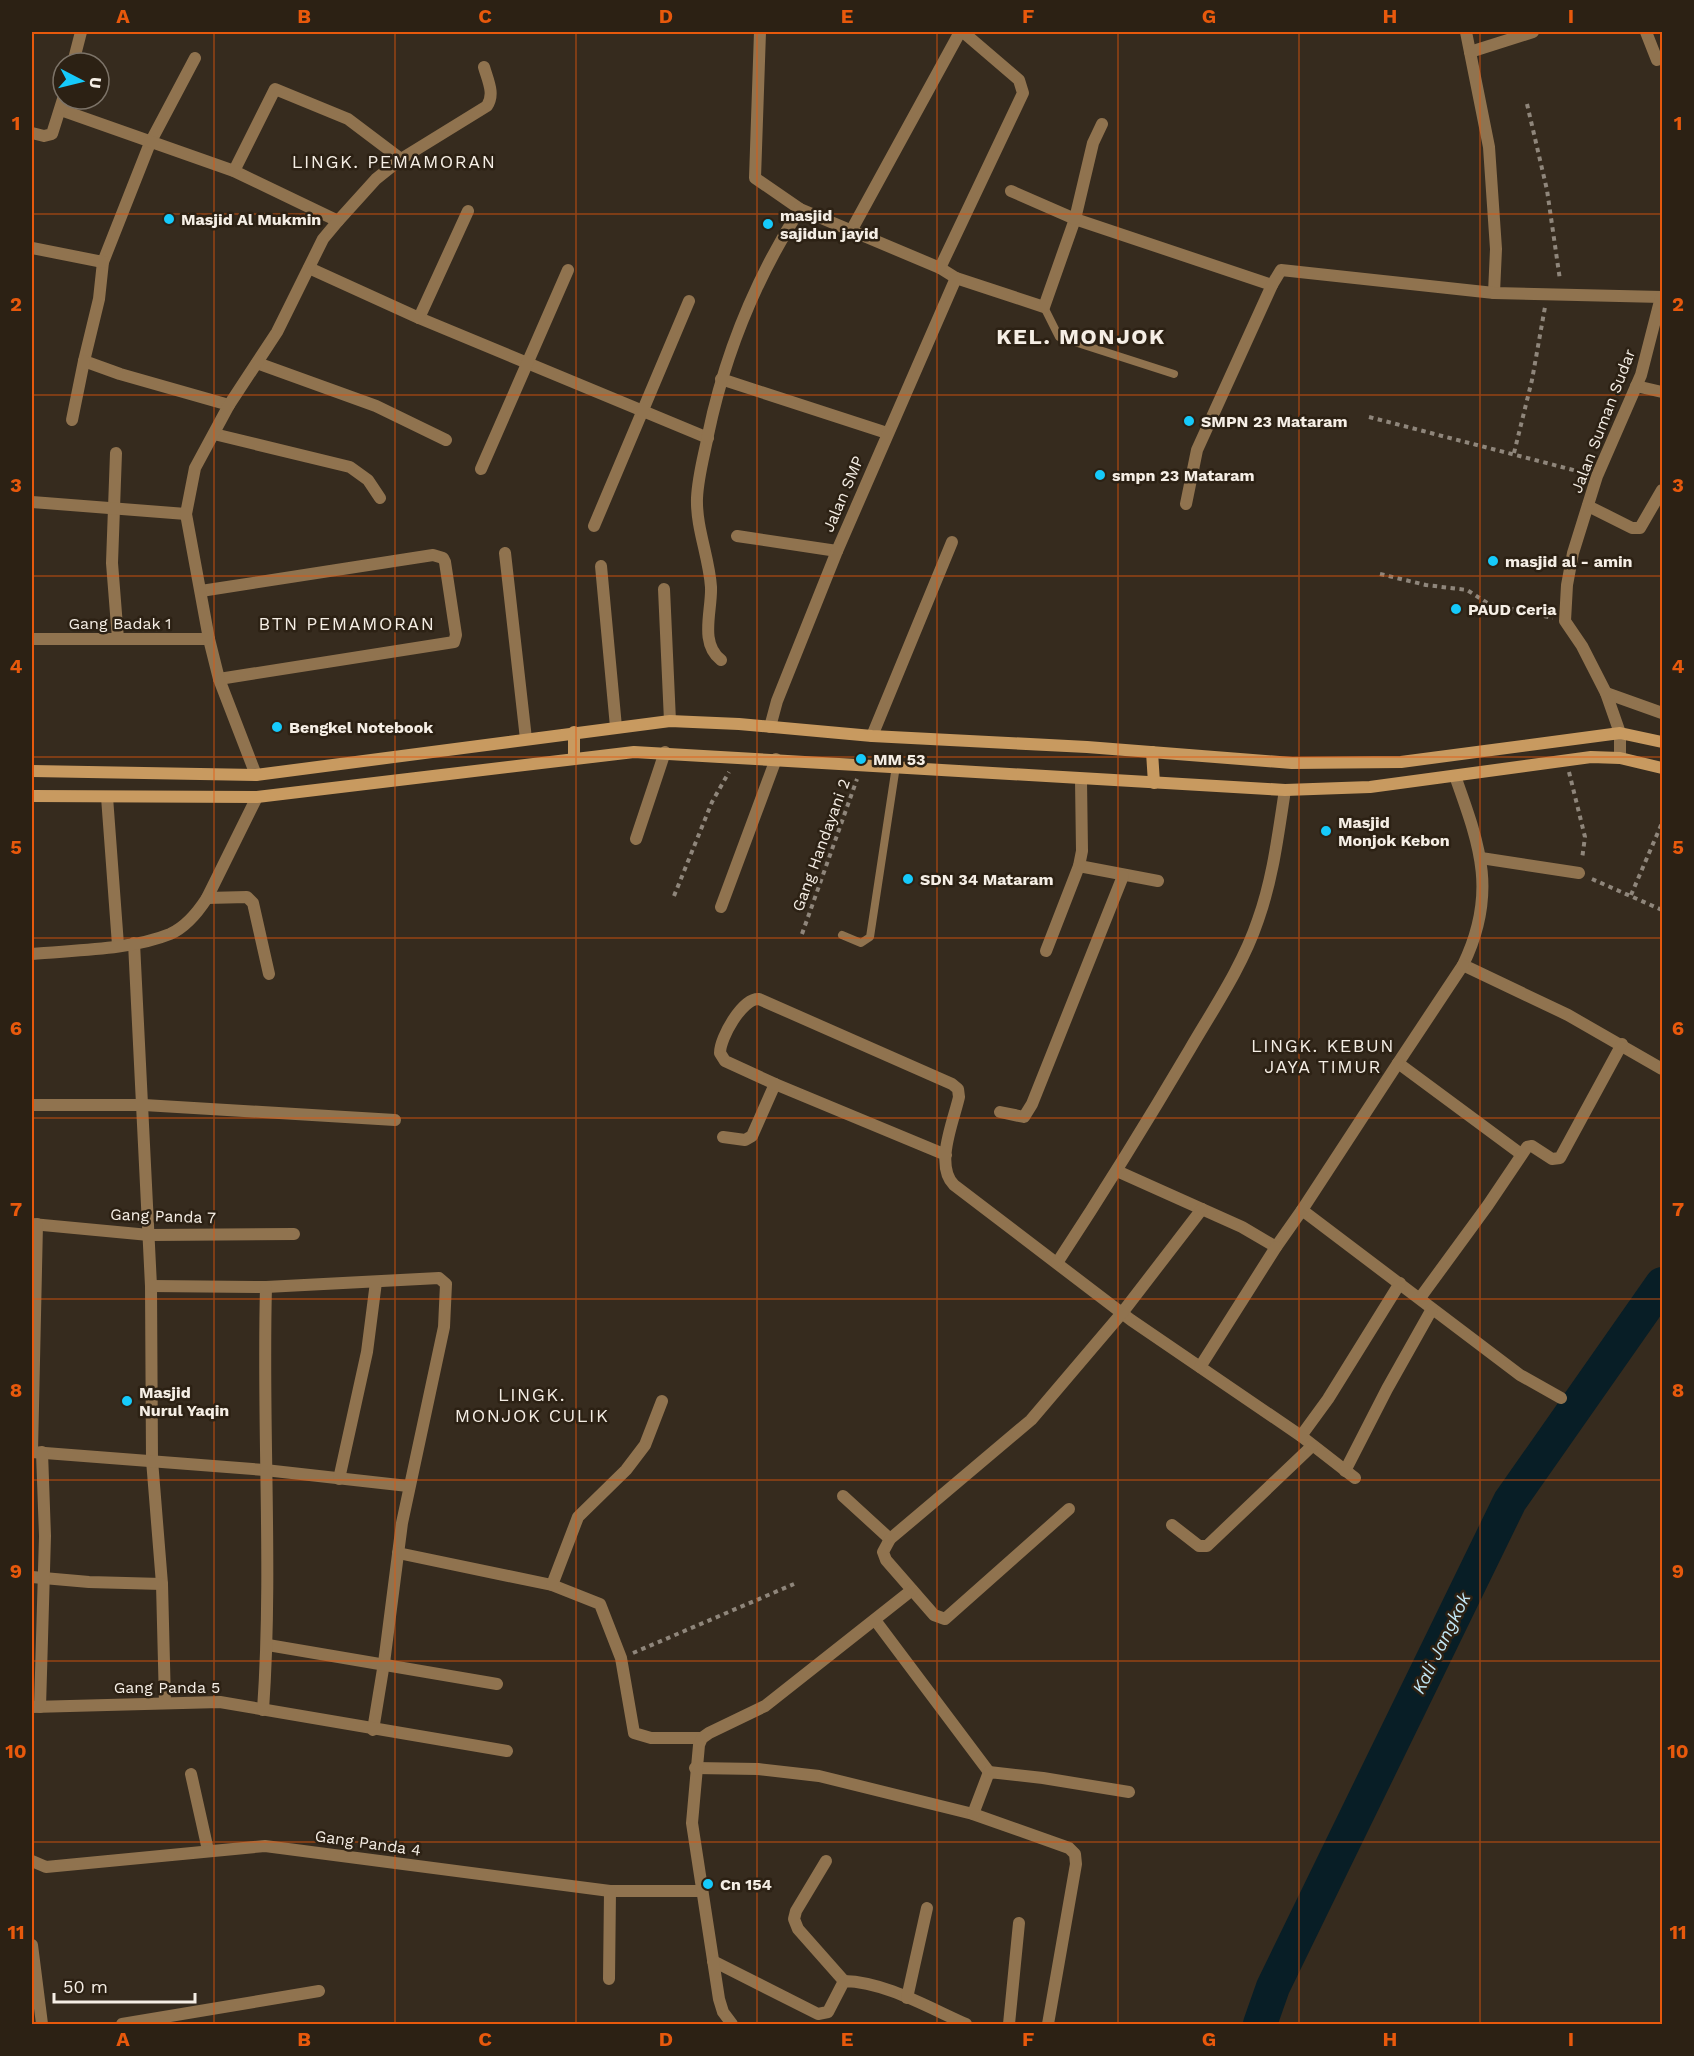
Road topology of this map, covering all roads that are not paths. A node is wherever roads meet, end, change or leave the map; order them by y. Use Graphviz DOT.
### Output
graph roads {
  1 [pos="81,32"];
  2 [pos="760,32"];
  3 [pos="962,32"];
  4 [pos="1466,32"];
  5 [pos="1533,32"];
  6 [pos="1647,32"];
  7 [pos="76,51"];
  8 [pos="1470,52"];
  9 [pos="195,58"];
  10 [pos="1657,60"];
  11 [pos="484,67"];
  12 [pos="60,111"];
  13 [pos="76,111"];
  14 [pos="1102,124"];
  15 [pos="32,133"];
  16 [pos="150,143"];
  17 [pos="401,159"];
  18 [pos="234,171"];
  19 [pos="1011,191"];
  20 [pos="800,209"];
  21 [pos="468,211"];
  22 [pos="1075,219"];
  23 [pos="338,221"];
  24 [pos="851,231"];
  25 [pos="32,248"];
  26 [pos="104,262"];
  27 [pos="309,268"];
  28 [pos="940,268"];
  29 [pos="568,270"];
  30 [pos="956,278"];
  31 [pos="1272,285"];
  32 [pos="1494,293"];
  33 [pos="1662,297"];
  34 [pos="689,301"];
  35 [pos="1044,307"];
  36 [pos="419,318"];
  37 [pos="84,361"];
  38 [pos="257,363"];
  39 [pos="528,363"];
  40 [pos="1174,374"];
  41 [pos="721,379"];
  42 [pos="1636,386"];
  43 [pos="1662,392"];
  44 [pos="229,405"];
  45 [pos="644,412"];
  46 [pos="72,420"];
  47 [pos="887,433"];
  48 [pos="214,434"];
  49 [pos="708,438"];
  50 [pos="446,440"];
  51 [pos="116,453"];
  52 [pos="481,469"];
  53 [pos="1662,490"];
  54 [pos="380,498"];
  55 [pos="32,502"];
  56 [pos="1186,504"];
  57 [pos="1588,506"];
  58 [pos="113,509"];
  59 [pos="186,514"];
  60 [pos="594,526"];
  61 [pos="737,536"];
  62 [pos="952,542"];
  63 [pos="837,551"];
  64 [pos="505,553"];
  65 [pos="601,566"];
  66 [pos="664,589"];
  67 [pos="201,591"];
  68 [pos="32,639"];
  69 [pos="118,639"];
  70 [pos="209,639"];
  71 [pos="721,660"];
  72 [pos="219,679"];
  73 [pos="1606,693"];
  74 [pos="1662,714"];
  75 [pos="670,721"];
  76 [pos="616,727"];
  77 [pos="770,727"];
  78 [pos="574,732"];
  79 [pos="1620,733"];
  80 [pos="872,736"];
  81 [pos="526,739"];
  82 [pos="1662,742"];
  83 [pos="664,752"];
  84 [pos="1152,752"];
  85 [pos="574,758"];
  86 [pos="1620,758"];
  87 [pos="776,759"];
  88 [pos="896,766"];
  89 [pos="1662,768"];
  90 [pos="32,771"];
  91 [pos="256,775"];
  92 [pos="1455,776"];
  93 [pos="1081,780"];
  94 [pos="1154,783"];
  95 [pos="1285,790"];
  96 [pos="32,796"];
  97 [pos="107,796"];
  98 [pos="257,797"];
  99 [pos="636,839"];
  100 [pos="1481,858"];
  101 [pos="1079,866"];
  102 [pos="1580,873"];
  103 [pos="1123,876"];
  104 [pos="1158,881"];
  105 [pos="207,898"];
  106 [pos="721,907"];
  107 [pos="842,935"];
  108 [pos="134,943"];
  109 [pos="118,945"];
  110 [pos="1046,951"];
  111 [pos="32,954"];
  112 [pos="1463,965"];
  113 [pos="269,974"];
  114 [pos="1622,1044"];
  115 [pos="1398,1064"];
  116 [pos="1662,1069"];
  117 [pos="775,1084"];
  118 [pos="32,1105"];
  119 [pos="144,1105"];
  120 [pos="1000,1112"];
  121 [pos="395,1120"];
  122 [pos="723,1137"];
  123 [pos="1521,1154"];
  124 [pos="946,1155"];
  125 [pos="1117,1171"];
  126 [pos="1202,1209"];
  127 [pos="1302,1210"];
  128 [pos="34,1224"];
  129 [pos="294,1234"];
  130 [pos="149,1235"];
  131 [pos="1276,1247"];
  132 [pos="1057,1263"];
  133 [pos="376,1282"];
  134 [pos="1400,1283"];
  135 [pos="151,1287"];
  136 [pos="266,1287"];
  137 [pos="1420,1298"];
  138 [pos="1432,1309"];
  139 [pos="1122,1313"];
  140 [pos="1200,1367"];
  141 [pos="1561,1398"];
  142 [pos="662,1401"];
  143 [pos="1301,1436"];
  144 [pos="1312,1446"];
  145 [pos="35,1452"];
  146 [pos="152,1460"];
  147 [pos="266,1470"];
  148 [pos="339,1479"];
  149 [pos="408,1486"];
  150 [pos="843,1496"];
  151 [pos="1069,1509"];
  152 [pos="1172,1525"];
  153 [pos="890,1539"];
  154 [pos="398,1553"];
  155 [pos="37,1577"];
  156 [pos="162,1584"];
  157 [pos="552,1585"];
  158 [pos="912,1590"];
  159 [pos="875,1620"];
  160 [pos="268,1645"];
  161 [pos="384,1663"];
  162 [pos="497,1684"];
  163 [pos="165,1703"];
  164 [pos="36,1707"];
  165 [pos="263,1710"];
  166 [pos="373,1730"];
  167 [pos="702,1738"];
  168 [pos="507,1751"];
  169 [pos="695,1768"];
  170 [pos="988,1772"];
  171 [pos="191,1774"];
  172 [pos="1129,1792"];
  173 [pos="973,1814"];
  174 [pos="208,1850"];
  175 [pos="32,1861"];
  176 [pos="826,1861"];
  177 [pos="610,1891"];
  178 [pos="702,1891"];
  179 [pos="927,1908"];
  180 [pos="1019,1923"];
  181 [pos="32,1946"];
  182 [pos="713,1961"];
  183 [pos="609,1979"];
  184 [pos="844,1981"];
  185 [pos="319,1990"];
  186 [pos="35,1991"];
  187 [pos="907,1998"];
  188 [pos="42,2025"];
  189 [pos="122,2025"];
  190 [pos="732,2025"];
  191 [pos="966,2025"];
  192 [pos="1009,2025"];
  193 [pos="1048,2025"];
  1 -- 7 [label="street"];
  2 -- 20 [label="street"];
  3 -- 24 [label="street"];
  3 -- 28 [label="street"];
  4 -- 8 [label="street"];
  5 -- 8 [label="street"];
  6 -- 10 [label="street"];
  8 -- 32 [label="street"];
  9 -- 16 [label="street"];
  11 -- 17 [label="street"];
  12 -- 15 [label="street"];
  13 -- 16 [label="street"];
  14 -- 22 [label="street"];
  16 -- 18 [label="street"];
  16 -- 26 [label="street"];
  17 -- 18 [label="street"];
  17 -- 23 [label="street"];
  18 -- 23 [label="street"];
  19 -- 22 [label="street"];
  20 -- 24 [label="street"];
  20 -- 41 [label="street"];
  21 -- 36 [label="street"];
  22 -- 31 [label="street"];
  22 -- 35 [label="street"];
  23 -- 27 [label="street"];
  24 -- 28 [label="street"];
  25 -- 26 [label="street"];
  26 -- 37 [label="street"];
  27 -- 36 [label="street"];
  27 -- 38 [label="street"];
  28 -- 30 [label="street"];
  29 -- 39 [label="street"];
  30 -- 35 [label="street"];
  30 -- 47 [label="street, Jalan SMP"];
  31 -- 32 [label="street"];
  31 -- 56 [label="street"];
  32 -- 33 [label="street"];
  33 -- 42 [label="street, Jalan Suman Sudar"];
  34 -- 45 [label="street"];
  35 -- 40 [label="lane"];
  36 -- 39 [label="street"];
  37 -- 44 [label="street"];
  37 -- 46 [label="street"];
  38 -- 44 [label="street"];
  38 -- 50 [label="street"];
  39 -- 45 [label="street"];
  39 -- 52 [label="street"];
  41 -- 47 [label="street"];
  41 -- 49 [label="street"];
  42 -- 43 [label="street"];
  42 -- 57 [label="street, Jalan Suman Sudar"];
  44 -- 48 [label="street"];
  45 -- 49 [label="street"];
  45 -- 60 [label="street"];
  47 -- 63 [label="street, Jalan SMP"];
  48 -- 54 [label="street"];
  48 -- 59 [label="street"];
  49 -- 71 [label="street"];
  51 -- 58 [label="street"];
  53 -- 57 [label="street"];
  55 -- 58 [label="street"];
  57 -- 73 [label="street, Jalan Suman Sudar"];
  58 -- 59 [label="street"];
  58 -- 69 [label="street"];
  59 -- 67 [label="street"];
  61 -- 63 [label="street"];
  62 -- 80 [label="street"];
  63 -- 77 [label="street, Jalan SMP"];
  64 -- 81 [label="street"];
  65 -- 76 [label="street"];
  66 -- 75 [label="street"];
  67 -- 70 [label="street"];
  67 -- 72 [label="street"];
  68 -- 69 [label="street, Gang Badak 1"];
  69 -- 70 [label="street, Gang Badak 1"];
  70 -- 72 [label="street"];
  72 -- 91 [label="street"];
  73 -- 74 [label="street"];
  73 -- 79 [label="street"];
  75 -- 76 [label="main road"];
  75 -- 77 [label="main road"];
  76 -- 78 [label="main road"];
  77 -- 80 [label="main road"];
  78 -- 81 [label="main road"];
  78 -- 85 [label="main road"];
  79 -- 82 [label="main road"];
  79 -- 84 [label="main road"];
  79 -- 86 [label="street"];
  80 -- 84 [label="main road"];
  81 -- 91 [label="main road"];
  83 -- 85 [label="main road"];
  83 -- 87 [label="main road"];
  83 -- 99 [label="street"];
  84 -- 94 [label="main road"];
  85 -- 98 [label="main road"];
  86 -- 89 [label="main road"];
  86 -- 92 [label="main road"];
  87 -- 88 [label="main road"];
  87 -- 106 [label="street"];
  88 -- 93 [label="main road"];
  88 -- 107 [label="lane"];
  90 -- 91 [label="main road"];
  92 -- 95 [label="main road"];
  92 -- 100 [label="street"];
  93 -- 94 [label="main road"];
  93 -- 101 [label="street"];
  94 -- 95 [label="main road"];
  95 -- 125 [label="street"];
  96 -- 97 [label="main road"];
  97 -- 98 [label="main road"];
  97 -- 109 [label="street"];
  98 -- 105 [label="street"];
  100 -- 102 [label="street"];
  100 -- 112 [label="street"];
  101 -- 103 [label="street"];
  101 -- 110 [label="street"];
  103 -- 104 [label="street"];
  103 -- 120 [label="street"];
  105 -- 108 [label="street"];
  105 -- 113 [label="street"];
  108 -- 109 [label="street"];
  108 -- 119 [label="street"];
  109 -- 111 [label="street"];
  112 -- 114 [label="street"];
  112 -- 115 [label="street"];
  114 -- 116 [label="street"];
  114 -- 123 [label="street"];
  115 -- 123 [label="street"];
  115 -- 127 [label="street"];
  117 -- 122 [label="street"];
  117 -- 124 [label="street"];
  117 -- 124 [label="street"];
  118 -- 119 [label="street"];
  119 -- 121 [label="street"];
  119 -- 130 [label="street"];
  123 -- 137 [label="street"];
  124 -- 132 [label="street"];
  125 -- 126 [label="street"];
  125 -- 132 [label="street"];
  126 -- 131 [label="street"];
  126 -- 139 [label="street"];
  127 -- 131 [label="street"];
  127 -- 134 [label="street"];
  128 -- 130 [label="street, Gang Panda 7"];
  128 -- 145 [label="street"];
  129 -- 130 [label="street, Gang Panda 7"];
  130 -- 135 [label="street"];
  131 -- 140 [label="street"];
  132 -- 139 [label="street"];
  133 -- 136 [label="street"];
  133 -- 148 [label="street"];
  133 -- 149 [label="street"];
  134 -- 137 [label="street"];
  134 -- 143 [label="street"];
  135 -- 136 [label="street"];
  135 -- 146 [label="street"];
  136 -- 147 [label="street"];
  137 -- 138 [label="street"];
  138 -- 141 [label="street"];
  138 -- 144 [label="street"];
  139 -- 140 [label="street"];
  139 -- 153 [label="street"];
  140 -- 143 [label="street"];
  142 -- 157 [label="street"];
  143 -- 144 [label="street"];
  144 -- 152 [label="street"];
  145 -- 146 [label="street"];
  145 -- 155 [label="street"];
  146 -- 147 [label="street"];
  146 -- 156 [label="street"];
  147 -- 148 [label="street"];
  147 -- 160 [label="street"];
  148 -- 149 [label="street"];
  149 -- 154 [label="street"];
  150 -- 153 [label="street"];
  151 -- 158 [label="street"];
  153 -- 158 [label="street"];
  154 -- 157 [label="street"];
  154 -- 161 [label="street"];
  155 -- 156 [label="street"];
  155 -- 164 [label="street"];
  156 -- 163 [label="street"];
  157 -- 167 [label="street"];
  158 -- 159 [label="street"];
  159 -- 167 [label="street"];
  159 -- 170 [label="street"];
  160 -- 161 [label="street"];
  160 -- 165 [label="street"];
  161 -- 162 [label="street"];
  161 -- 166 [label="street"];
  163 -- 164 [label="street, Gang Panda 5"];
  163 -- 165 [label="street, Gang Panda 5"];
  165 -- 166 [label="street, Gang Panda 5"];
  166 -- 168 [label="street, Gang Panda 5"];
  167 -- 169 [label="street"];
  169 -- 173 [label="street"];
  169 -- 178 [label="street"];
  170 -- 172 [label="street"];
  170 -- 173 [label="street"];
  171 -- 174 [label="street"];
  173 -- 193 [label="street"];
  174 -- 175 [label="street, Gang Panda 4"];
  174 -- 177 [label="street, Gang Panda 4"];
  176 -- 184 [label="street"];
  177 -- 178 [label="street, Gang Panda 4"];
  177 -- 183 [label="street"];
  178 -- 182 [label="street"];
  179 -- 187 [label="street"];
  180 -- 192 [label="street"];
  181 -- 186 [label="street"];
  182 -- 184 [label="street"];
  182 -- 190 [label="street"];
  184 -- 187 [label="street"];
  185 -- 189 [label="street"];
  186 -- 188 [label="street"];
  187 -- 191 [label="street"];
}
